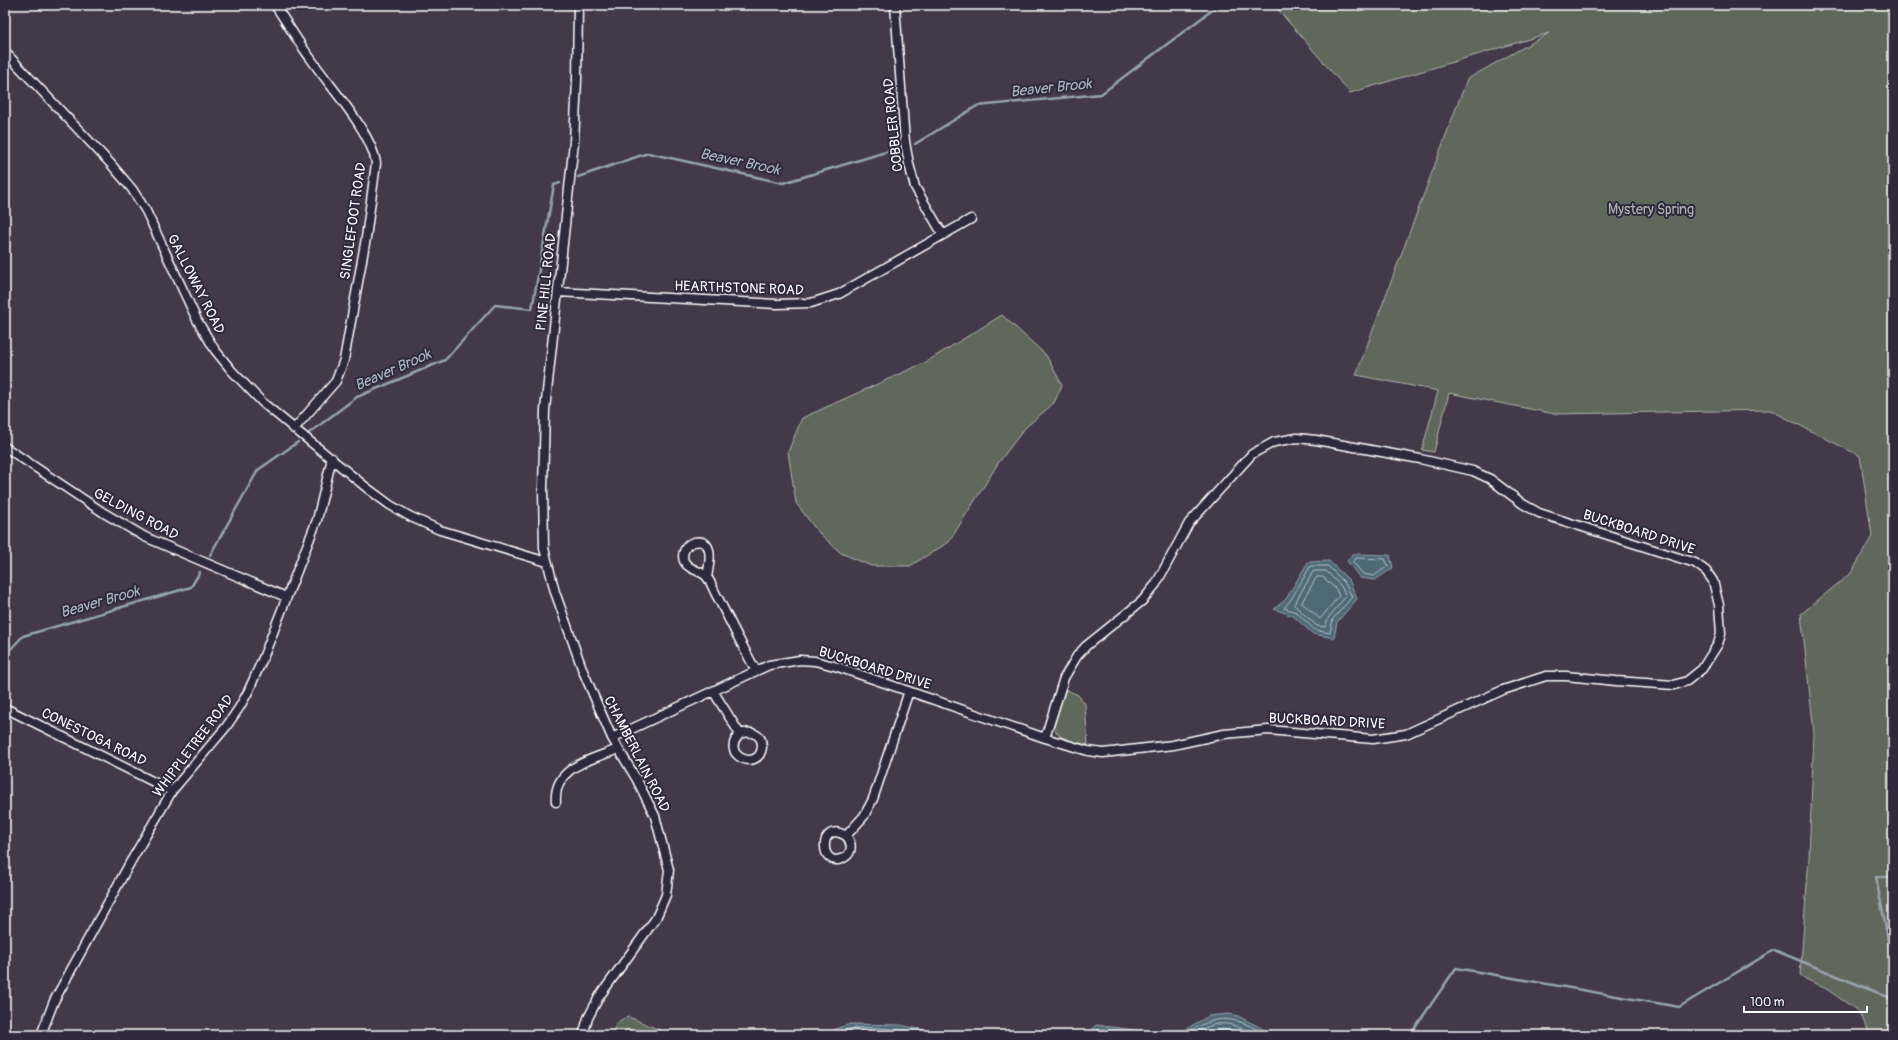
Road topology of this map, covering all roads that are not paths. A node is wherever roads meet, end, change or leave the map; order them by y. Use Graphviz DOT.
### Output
graph roads {
  1 [pos="276,5"];
  2 [pos="578,5"];
  3 [pos="895,5"];
  4 [pos="5,52"];
  5 [pos="971,219"];
  6 [pos="943,235"];
  7 [pos="558,292"];
  8 [pos="294,429"];
  9 [pos="5,447"];
  10 [pos="332,458"];
  11 [pos="547,562"];
  12 [pos="707,577"];
  13 [pos="286,597"];
  14 [pos="756,671"];
  15 [pos="714,691"];
  16 [pos="909,691"];
  17 [pos="5,708"];
  18 [pos="740,734"];
  19 [pos="612,738"];
  20 [pos="1045,738"];
  21 [pos="618,749"];
  22 [pos="172,791"];
  23 [pos="556,802"];
  24 [pos="846,836"];
  25 [pos="41,1035"];
  26 [pos="583,1035"];
  1 -- 8 [label="street, SINGLEFOOT ROAD"];
  2 -- 7 [label="street, PINE HILL ROAD"];
  3 -- 6 [label="street, COBBLER ROAD"];
  4 -- 8 [label="street, GALLOWAY ROAD"];
  5 -- 6 [label="street, HEARTHSTONE ROAD"];
  6 -- 7 [label="street, HEARTHSTONE ROAD"];
  7 -- 11 [label="street, PINE HILL ROAD"];
  8 -- 10 [label="street, GALLOWAY ROAD"];
  9 -- 13 [label="street, GELDING ROAD"];
  10 -- 11 [label="street, GALLOWAY ROAD"];
  10 -- 13 [label="street, WHIPPLETREE ROAD"];
  11 -- 19 [label="street, CHAMBERLAIN ROAD"];
  12 -- 14 [label="street"];
  13 -- 22 [label="street, WHIPPLETREE ROAD"];
  14 -- 15 [label="street, BUCKBOARD DRIVE"];
  14 -- 16 [label="street, BUCKBOARD DRIVE"];
  15 -- 18 [label="street"];
  15 -- 19 [label="street, BUCKBOARD DRIVE"];
  16 -- 20 [label="street, BUCKBOARD DRIVE"];
  16 -- 24 [label="street"];
  17 -- 22 [label="street, CONESTOGA ROAD"];
  19 -- 21 [label="street, CHAMBERLAIN ROAD"];
  20 -- 20 [label="street, BUCKBOARD DRIVE"];
  21 -- 23 [label="street"];
  21 -- 26 [label="street, CHAMBERLAIN ROAD"];
  22 -- 25 [label="street, WHIPPLETREE ROAD"];
}
